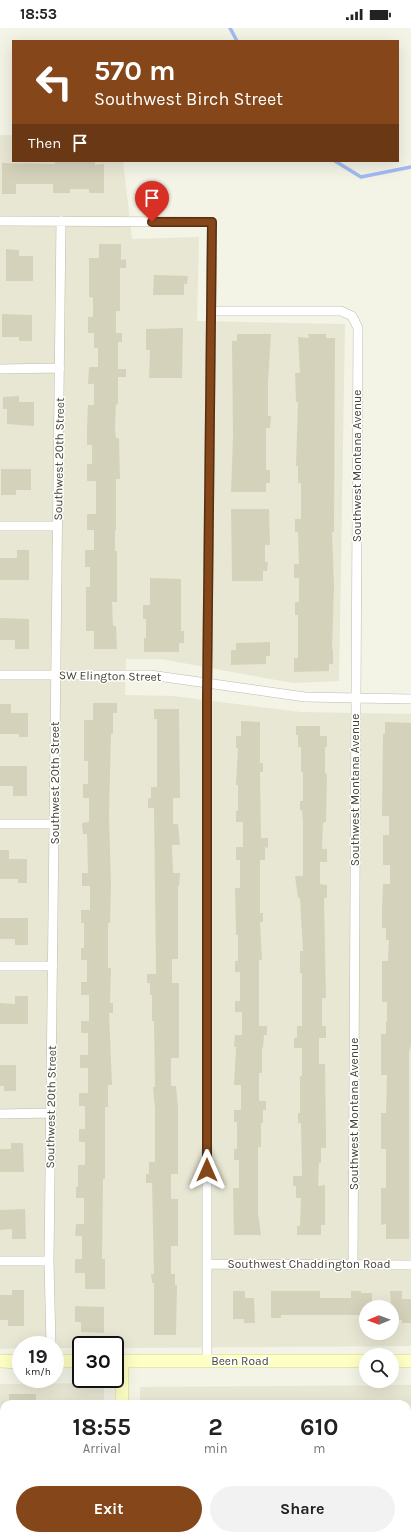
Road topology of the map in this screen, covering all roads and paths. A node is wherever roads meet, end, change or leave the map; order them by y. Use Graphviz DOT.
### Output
graph roads {
  1 [pos="0,221"];
  2 [pos="61,221"];
  3 [pos="211,311"];
  4 [pos="60,368"];
  5 [pos="0,369"];
  6 [pos="0,526"];
  7 [pos="58,526"];
  8 [pos="0,675"];
  9 [pos="56,675"];
  10 [pos="207,683"];
  11 [pos="355,698"];
  12 [pos="411,699"];
  13 [pos="0,824"];
  14 [pos="55,824"];
  15 [pos="0,966"];
  16 [pos="53,966"];
  17 [pos="52,1113"];
  18 [pos="0,1114"];
  19 [pos="49,1261"];
  20 [pos="0,1262"];
  21 [pos="207,1264"];
  22 [pos="353,1264"];
  23 [pos="411,1265"];
  24 [pos="51,1336"];
  25 [pos="124,1361"];
  26 [pos="207,1361"];
  27 [pos="359,1361"];
  28 [pos="399,1361"];
  29 [pos="0,1362"];
  30 [pos="12,1362"];
  31 [pos="411,1362"];
  32 [pos="121,1388"];
  33 [pos="122,1400"];
  1 -- 2 [label="street"];
  2 -- 3 [label="street"];
  2 -- 4 [label="street, Southwest 20th Street"];
  3 -- 10 [label="street"];
  3 -- 11 [label="street, Southwest Montana Avenue"];
  4 -- 5 [label="street"];
  4 -- 7 [label="street, Southwest 20th Street"];
  6 -- 7 [label="street"];
  7 -- 9 [label="street, Southwest 20th Street"];
  8 -- 9 [label="street, SW Elington Street"];
  9 -- 10 [label="street, SW Elington Street"];
  9 -- 14 [label="street, Southwest 20th Street"];
  10 -- 11 [label="street, SW Elington Street"];
  10 -- 21 [label="street"];
  11 -- 12 [label="street, SW Elington Street"];
  11 -- 22 [label="street, Southwest Montana Avenue"];
  13 -- 14 [label="street"];
  14 -- 16 [label="street, Southwest 20th Street"];
  15 -- 16 [label="street"];
  16 -- 17 [label="street, Southwest 20th Street"];
  17 -- 18 [label="street"];
  17 -- 19 [label="street, Southwest 20th Street"];
  19 -- 20 [label="street"];
  19 -- 24 [label="street, Southwest 20th Street"];
  21 -- 22 [label="street, Southwest Chaddington Road"];
  21 -- 26 [label="street"];
  22 -- 23 [label="street, Southwest Chaddington Road"];
  25 -- 26 [label="street, Been Road"];
  26 -- 27 [label="street, Been Road"];
  28 -- 31 [label="street"];
  29 -- 30 [label="street"];
  32 -- 33 [label="street"];
}
